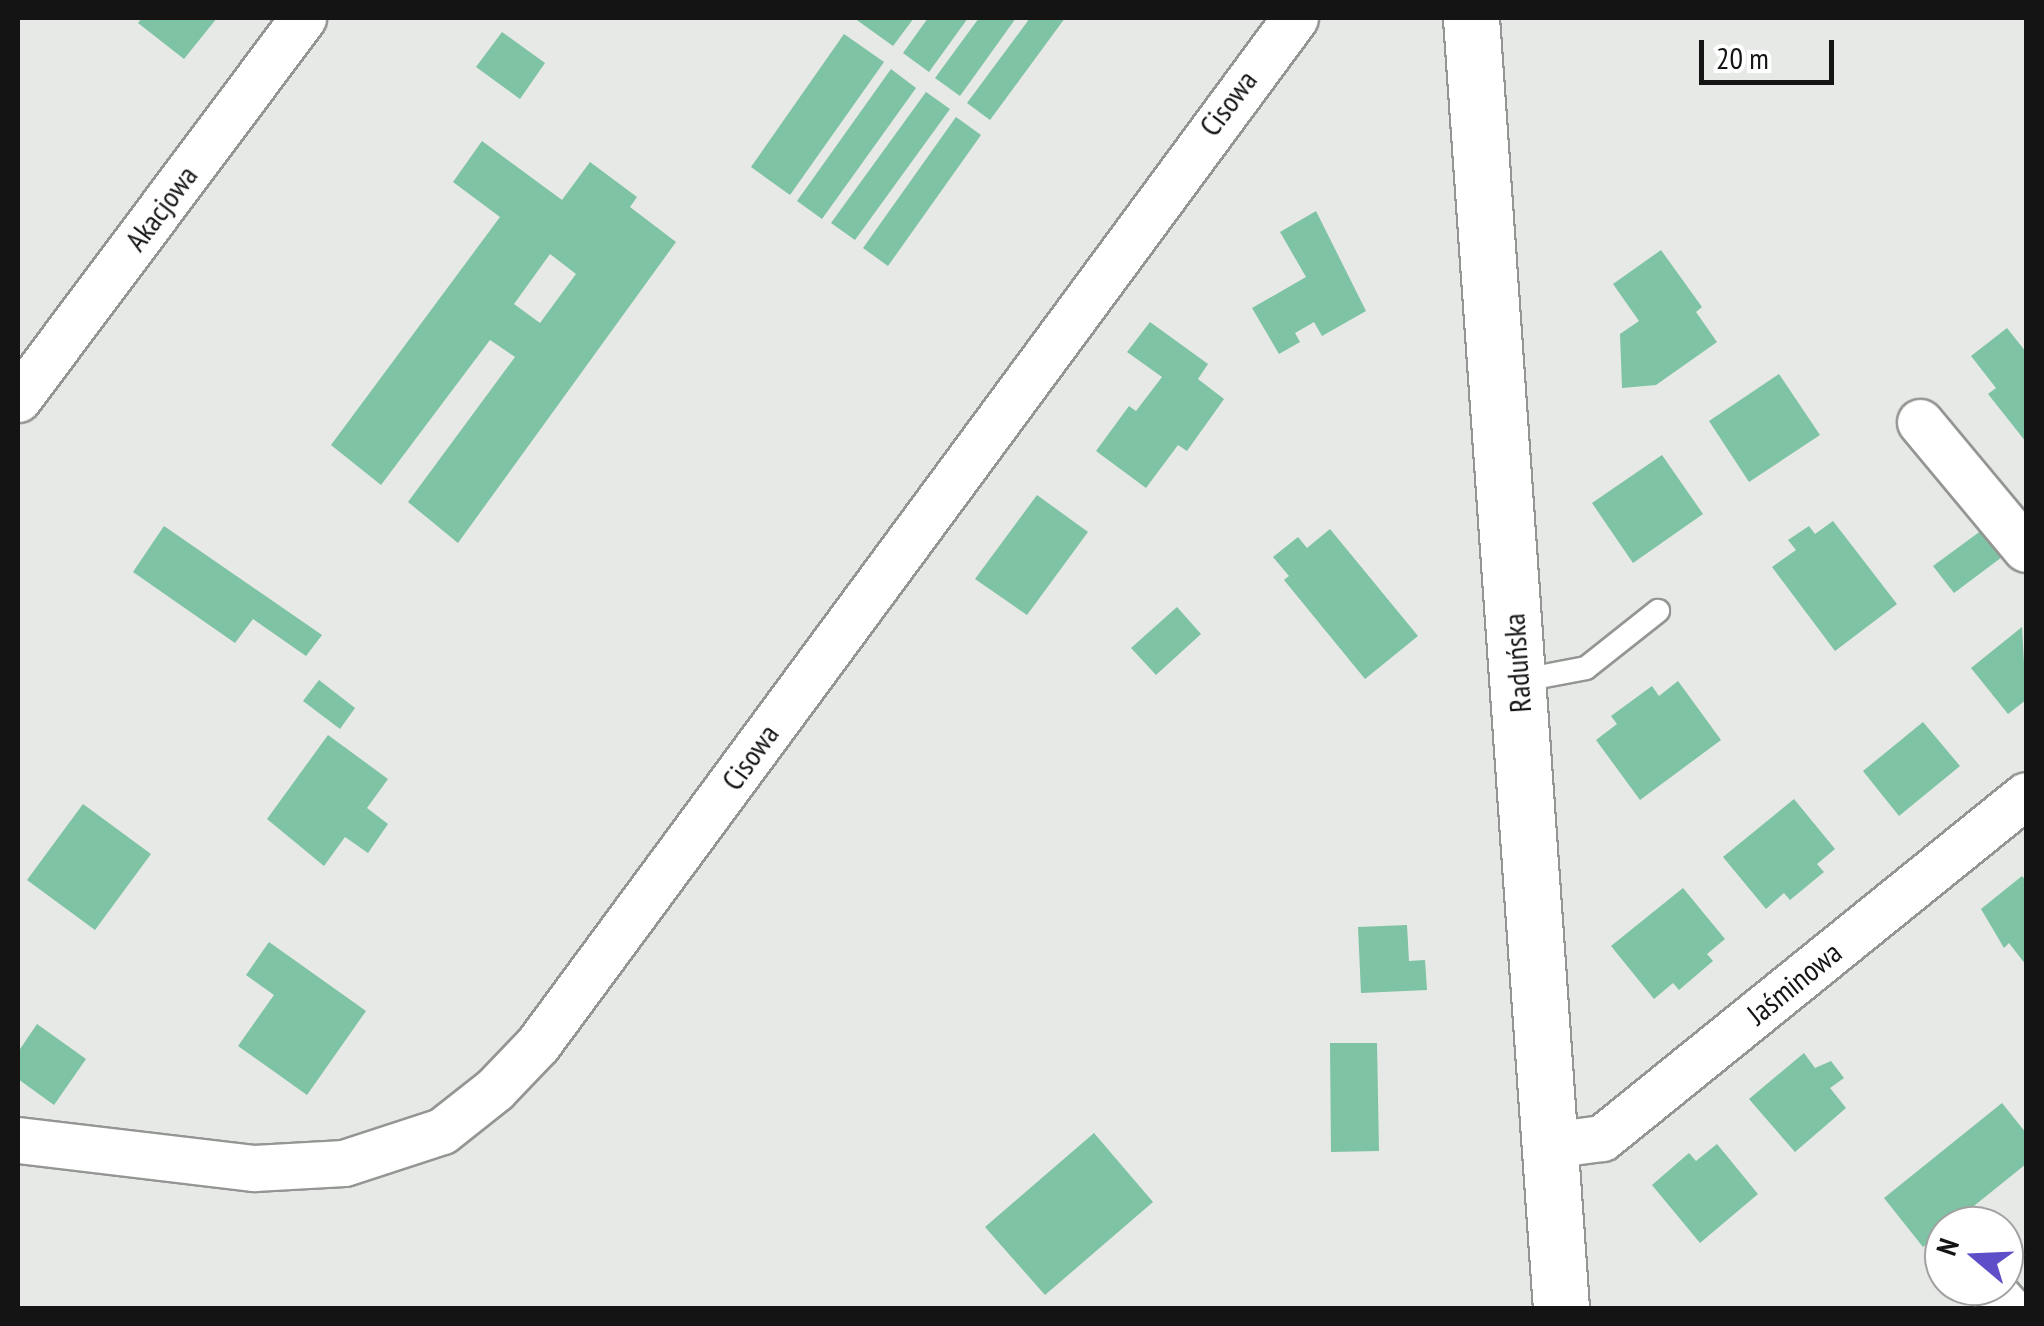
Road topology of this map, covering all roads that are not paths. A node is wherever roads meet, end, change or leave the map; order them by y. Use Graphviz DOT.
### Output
graph roads {
  1 [pos="303,18"];
  2 [pos="1295,18"];
  3 [pos="1471,18"];
  4 [pos="18,399"];
  5 [pos="1920,422"];
  6 [pos="2026,549"];
  7 [pos="1658,611"];
  8 [pos="1518,681"];
  9 [pos="2026,795"];
  10 [pos="18,1140"];
  11 [pos="1550,1145"];
  12 [pos="1560,1308"];
  1 -- 4 [label="street, Akacjowa"];
  2 -- 10 [label="street, Cisowa"];
  3 -- 8 [label="street, Raduńska"];
  5 -- 6 [label="street"];
  7 -- 8 [label="lane"];
  8 -- 11 [label="street, Raduńska"];
  9 -- 11 [label="street, Jaśminowa"];
  11 -- 12 [label="street, Raduńska"];
}
